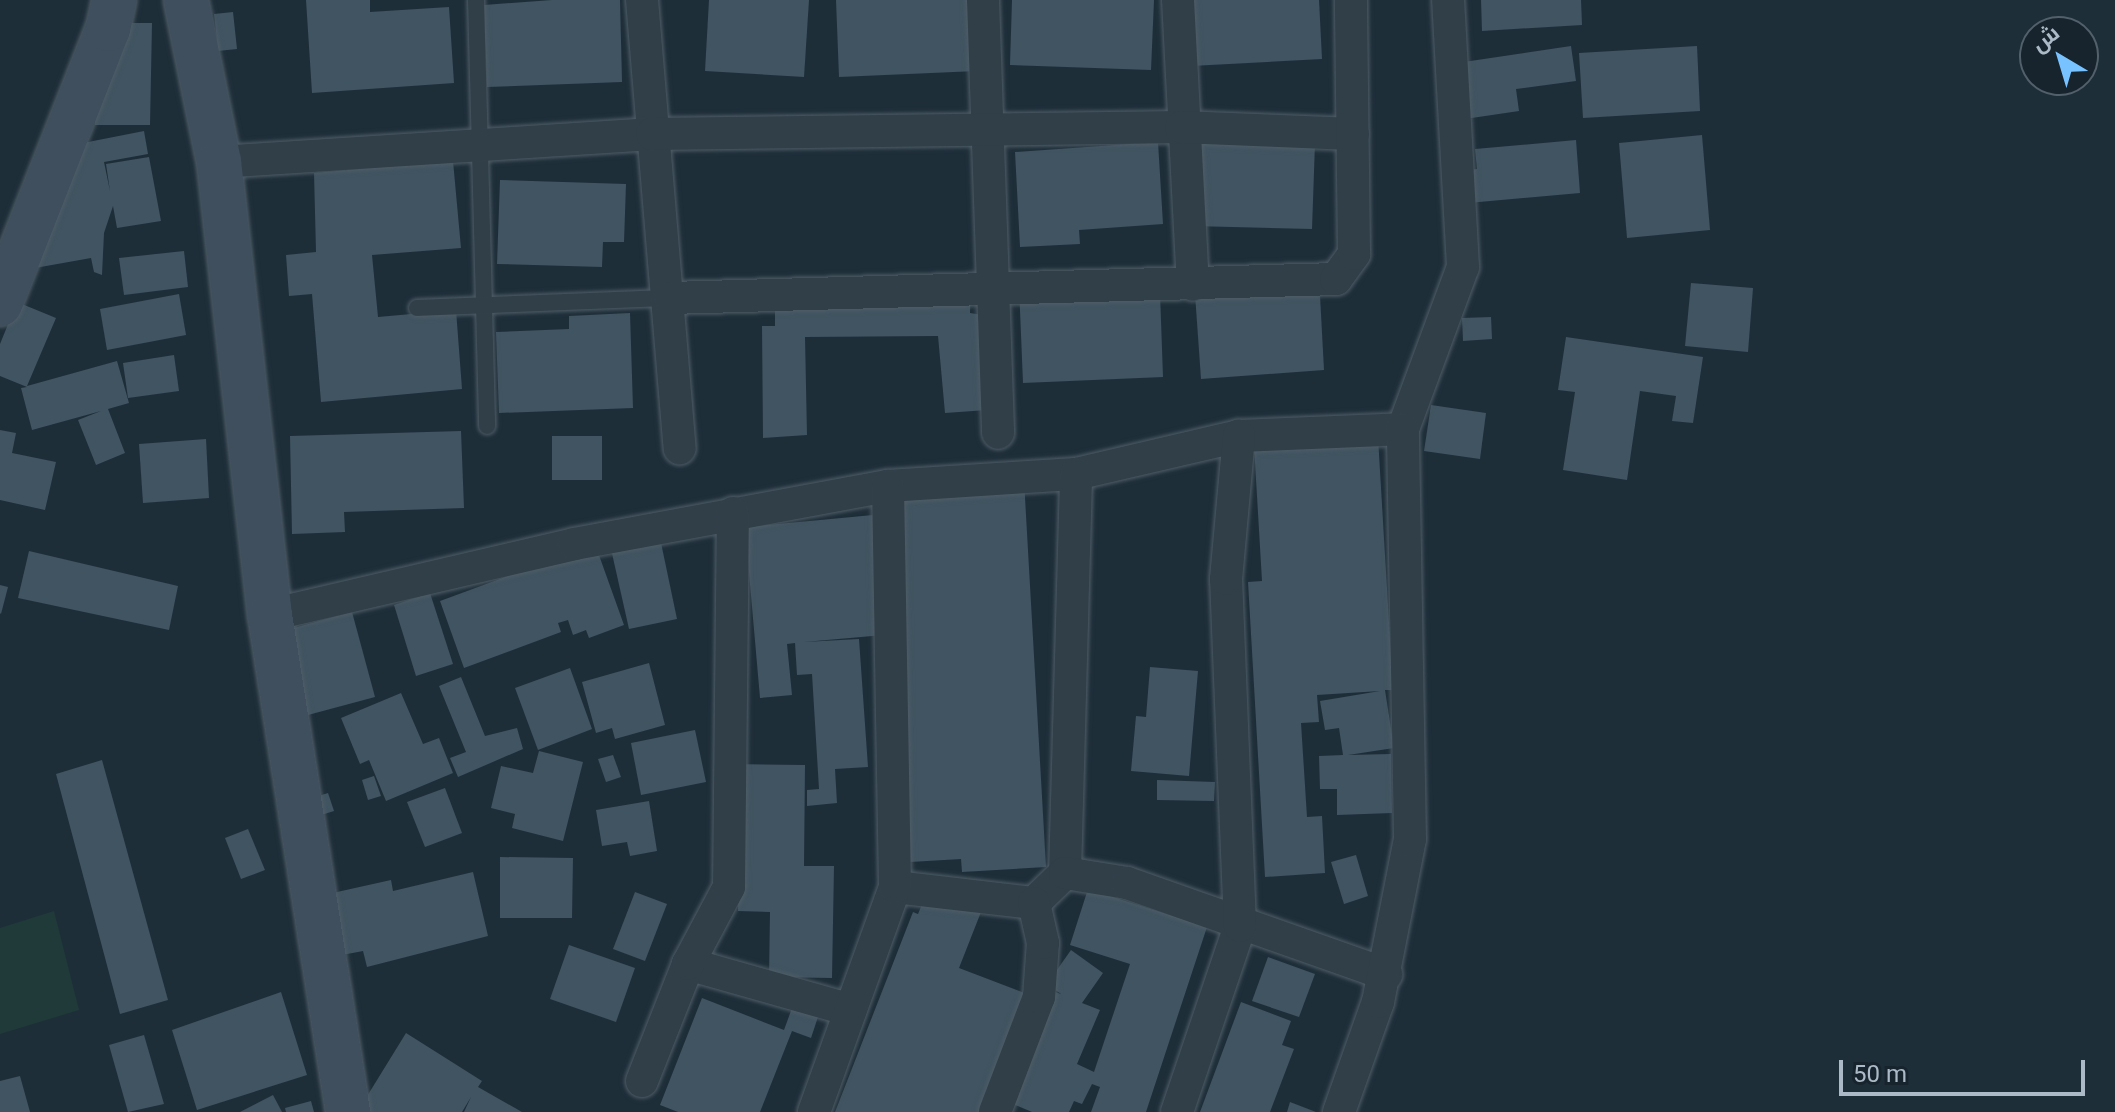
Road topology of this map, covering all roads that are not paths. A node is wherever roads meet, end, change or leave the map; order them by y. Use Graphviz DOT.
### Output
graph roads {
  1 [pos="186,0"];
  2 [pos="476,0"];
  3 [pos="642,0"];
  4 [pos="983,0"];
  5 [pos="1178,0"];
  6 [pos="1351,0"];
  7 [pos="1448,0"];
  8 [pos="119,10"];
  9 [pos="1181,127"];
  10 [pos="990,131"];
  11 [pos="652,134"];
  12 [pos="1353,134"];
  13 [pos="482,143"];
  14 [pos="219,162"];
  15 [pos="1193,285"];
  16 [pos="996,290"];
  17 [pos="670,298"];
  18 [pos="0,304"];
  19 [pos="485,306"];
  20 [pos="417,308"];
  21 [pos="487,426"];
  22 [pos="1403,429"];
  23 [pos="998,433"];
  24 [pos="1239,436"];
  25 [pos="680,448"];
  26 [pos="1076,474"];
  27 [pos="888,486"];
  28 [pos="733,513"];
  29 [pos="270,615"];
  30 [pos="1065,873"];
  31 [pos="895,887"];
  32 [pos="1034,903"];
  33 [pos="1240,926"];
  34 [pos="688,964"];
  35 [pos="1386,974"];
  36 [pos="851,1010"];
  37 [pos="642,1081"];
  38 [pos="348,1112"];
  39 [pos="814,1112"];
  40 [pos="995,1112"];
  41 [pos="1177,1112"];
  42 [pos="1339,1112"];
  1 -- 14 [label="street"];
  2 -- 13 [label="lane"];
  3 -- 11 [label="street"];
  4 -- 10 [label="street"];
  5 -- 9 [label="street"];
  6 -- 12 [label="street"];
  7 -- 22 [label="street"];
  8 -- 18 [label="street"];
  9 -- 10 [label="street"];
  9 -- 12 [label="street"];
  9 -- 15 [label="street"];
  10 -- 11 [label="street"];
  10 -- 16 [label="street"];
  11 -- 13 [label="street"];
  11 -- 17 [label="street"];
  12 -- 15 [label="street"];
  13 -- 14 [label="street"];
  13 -- 19 [label="lane"];
  14 -- 29 [label="street"];
  15 -- 16 [label="street"];
  16 -- 17 [label="street"];
  16 -- 23 [label="street"];
  17 -- 19 [label="lane"];
  17 -- 25 [label="street"];
  19 -- 20 [label="lane"];
  19 -- 21 [label="lane"];
  22 -- 24 [label="street"];
  22 -- 35 [label="street"];
  24 -- 26 [label="street"];
  24 -- 33 [label="street"];
  26 -- 27 [label="street"];
  26 -- 30 [label="street"];
  27 -- 28 [label="street"];
  27 -- 31 [label="street"];
  28 -- 29 [label="street"];
  28 -- 34 [label="street"];
  29 -- 38 [label="street"];
  30 -- 32 [label="street"];
  30 -- 33 [label="street"];
  31 -- 32 [label="street"];
  31 -- 36 [label="street"];
  32 -- 40 [label="street"];
  33 -- 35 [label="street"];
  33 -- 41 [label="street"];
  34 -- 36 [label="street"];
  34 -- 37 [label="street"];
  35 -- 42 [label="street"];
  36 -- 39 [label="street"];
}
